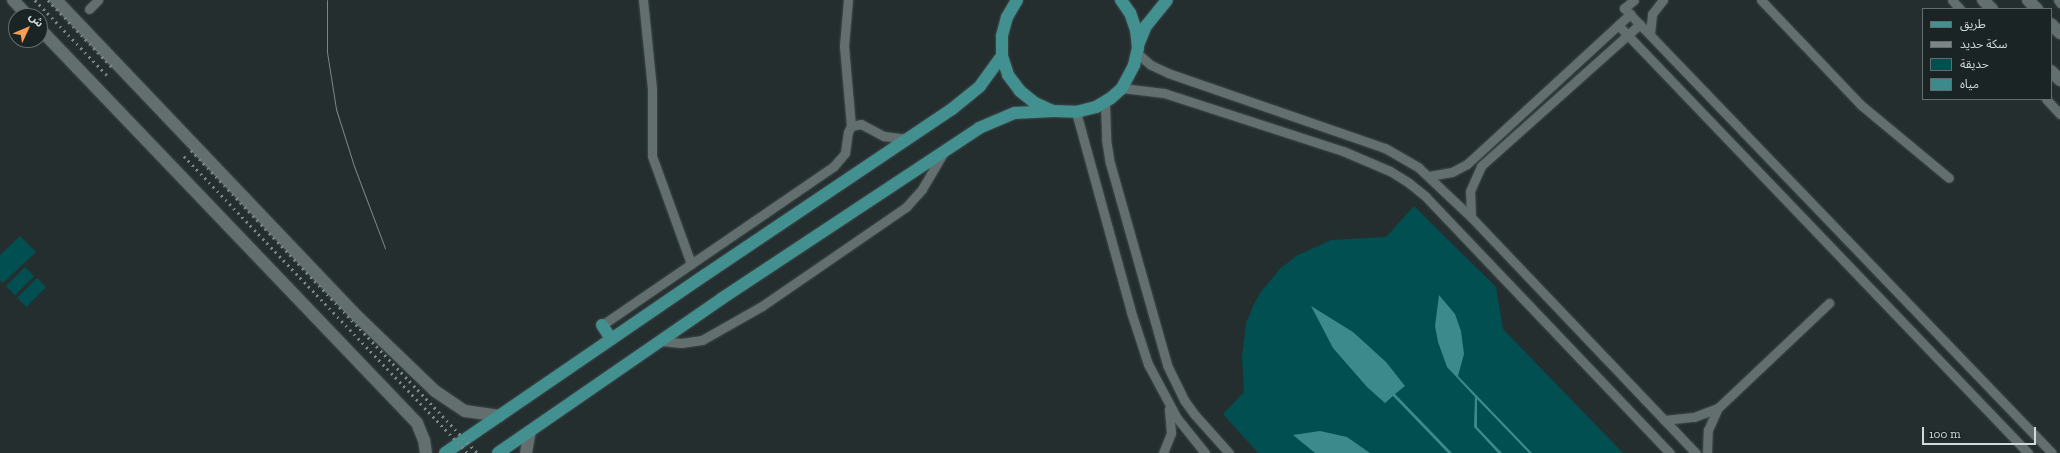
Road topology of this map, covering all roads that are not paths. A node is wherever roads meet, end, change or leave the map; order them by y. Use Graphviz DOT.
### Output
graph roads {
  1 [pos="13,0"];
  2 [pos="56,0"];
  3 [pos="98,0"];
  4 [pos="644,0"];
  5 [pos="848,0"];
  6 [pos="1017,0"];
  7 [pos="1121,0"];
  8 [pos="1167,0"];
  9 [pos="1634,0"];
  10 [pos="1663,0"];
  11 [pos="1762,0"];
  12 [pos="1952,0"];
  13 [pos="1983,0"];
  14 [pos="2028,0"];
  15 [pos="2058,0"];
  16 [pos="2060,3"];
  17 [pos="20,8"];
  18 [pos="1959,8"];
  19 [pos="1991,8"];
  20 [pos="2036,8"];
  21 [pos="89,9"];
  22 [pos="1627,11"];
  23 [pos="1618,24"];
  24 [pos="1640,24"];
  25 [pos="2052,25"];
  26 [pos="2060,33"];
  27 [pos="1650,34"];
  28 [pos="1629,35"];
  29 [pos="48,36"];
  30 [pos="1138,50"];
  31 [pos="1002,56"];
  32 [pos="2052,72"];
  33 [pos="2060,80"];
  34 [pos="1122,88"];
  35 [pos="2047,100"];
  36 [pos="1105,103"];
  37 [pos="1053,111"];
  38 [pos="1076,112"];
  39 [pos="2060,114"];
  40 [pos="851,126"];
  41 [pos="908,139"];
  42 [pos="946,150"];
  43 [pos="1430,176"];
  44 [pos="1948,178"];
  45 [pos="1471,218"];
  46 [pos="691,264"];
  47 [pos="1829,304"];
  48 [pos="602,325"];
  49 [pos="611,339"];
  50 [pos="660,341"];
  51 [pos="1166,400"];
  52 [pos="1718,408"];
  53 [pos="500,416"];
  54 [pos="1664,420"];
  55 [pos="530,432"];
  56 [pos="426,453"];
  57 [pos="445,453"];
  58 [pos="498,453"];
  59 [pos="526,453"];
  60 [pos="1163,453"];
  61 [pos="1205,453"];
  62 [pos="1229,453"];
  63 [pos="1670,453"];
  64 [pos="1696,453"];
  65 [pos="1707,453"];
  66 [pos="2028,453"];
  67 [pos="2052,453"];
  1 -- 17 [label="street"];
  2 -- 53 [label="street"];
  3 -- 21 [label="street"];
  4 -- 46 [label="street"];
  5 -- 40 [label="street"];
  6 -- 31 [label="main road"];
  7 -- 30 [label="main road"];
  8 -- 30 [label="main road"];
  9 -- 22 [label="street"];
  10 -- 27 [label="street"];
  11 -- 44 [label="street"];
  12 -- 18 [label="street"];
  13 -- 19 [label="street"];
  14 -- 20 [label="street"];
  15 -- 16 [label="street"];
  22 -- 23 [label="street"];
  22 -- 24 [label="street"];
  23 -- 28 [label="street"];
  23 -- 43 [label="street"];
  24 -- 27 [label="street"];
  24 -- 28 [label="street"];
  25 -- 26 [label="street"];
  27 -- 67 [label="street"];
  28 -- 45 [label="street"];
  28 -- 66 [label="street"];
  29 -- 56 [label="street"];
  30 -- 34 [label="main road"];
  30 -- 43 [label="street"];
  31 -- 37 [label="main road"];
  31 -- 41 [label="main road"];
  32 -- 33 [label="street"];
  34 -- 36 [label="main road"];
  34 -- 63 [label="street"];
  35 -- 39 [label="street"];
  36 -- 38 [label="main road"];
  36 -- 62 [label="street"];
  37 -- 38 [label="main road"];
  37 -- 42 [label="main road"];
  38 -- 51 [label="street"];
  40 -- 41 [label="street"];
  40 -- 46 [label="street"];
  41 -- 49 [label="main road"];
  42 -- 50 [label="main road"];
  42 -- 50 [label="street"];
  43 -- 45 [label="street"];
  45 -- 54 [label="street"];
  46 -- 48 [label="street"];
  47 -- 52 [label="street"];
  48 -- 49 [label="main road"];
  49 -- 53 [label="main road"];
  50 -- 55 [label="main road"];
  51 -- 60 [label="street"];
  51 -- 61 [label="street"];
  52 -- 54 [label="street"];
  52 -- 65 [label="street"];
  53 -- 57 [label="main road"];
  54 -- 64 [label="street"];
  55 -- 58 [label="main road"];
  55 -- 59 [label="street"];
}
